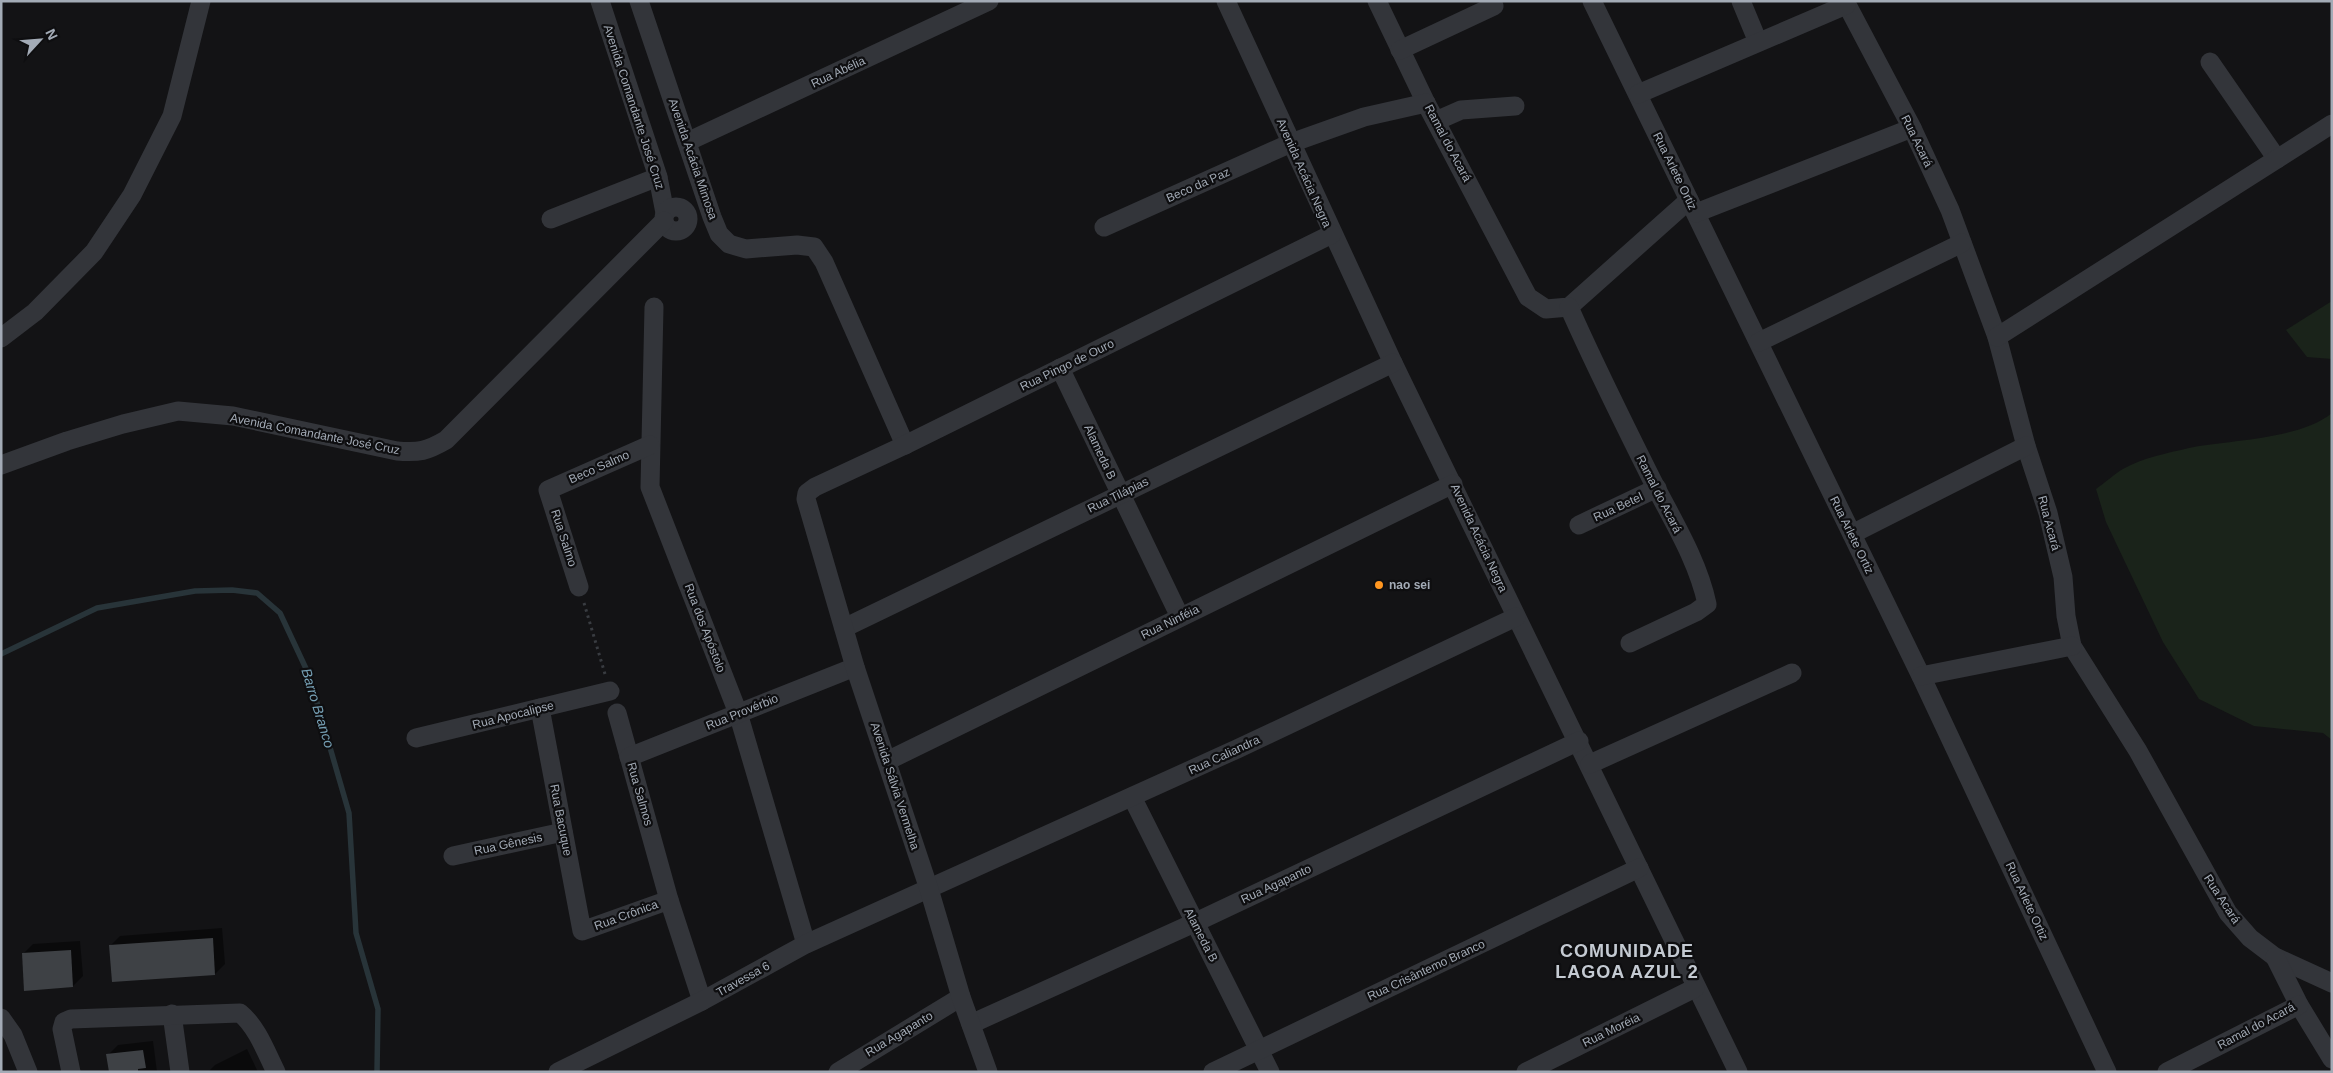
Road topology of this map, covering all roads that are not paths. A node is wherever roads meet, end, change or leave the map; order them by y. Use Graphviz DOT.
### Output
graph roads {
  1 [pos="201,1"];
  2 [pos="600,1"];
  3 [pos="989,1"];
  4 [pos="1226,1"];
  5 [pos="1377,1"];
  6 [pos="1592,1"];
  7 [pos="1740,1"];
  8 [pos="646,3"];
  9 [pos="1845,3"];
  10 [pos="1494,6"];
  11 [pos="1758,42"];
  12 [pos="1400,50"];
  13 [pos="2210,62"];
  14 [pos="1638,94"];
  15 [pos="1426,103"];
  16 [pos="1515,106"];
  17 [pos="1436,121"];
  18 [pos="2332,124"];
  19 [pos="1912,128"];
  20 [pos="687,142"];
  21 [pos="1291,143"];
  22 [pos="2277,159"];
  23 [pos="658,177"];
  24 [pos="1693,206"];
  25 [pos="551,219"];
  26 [pos="1104,227"];
  27 [pos="1332,234"];
  28 [pos="1962,243"];
  29 [pos="654,307"];
  30 [pos="1569,307"];
  31 [pos="1,338"];
  32 [pos="1997,338"];
  33 [pos="1759,342"];
  34 [pos="1393,363"];
  35 [pos="1060,368"];
  36 [pos="905,444"];
  37 [pos="650,445"];
  38 [pos="2026,446"];
  39 [pos="1,465"];
  40 [pos="1453,484"];
  41 [pos="1657,488"];
  42 [pos="548,490"];
  43 [pos="1120,494"];
  44 [pos="806,498"];
  45 [pos="1579,525"];
  46 [pos="1852,534"];
  47 [pos="579,587"];
  48 [pos="1180,617"];
  49 [pos="1516,617"];
  50 [pos="844,628"];
  51 [pos="1630,643"];
  52 [pos="2072,646"];
  53 [pos="855,667"];
  54 [pos="1792,673"];
  55 [pos="1921,676"];
  56 [pos="610,691"];
  57 [pos="540,708"];
  58 [pos="616,713"];
  59 [pos="738,713"];
  60 [pos="416,738"];
  61 [pos="1579,741"];
  62 [pos="629,756"];
  63 [pos="887,761"];
  64 [pos="1590,764"];
  65 [pos="1132,797"];
  66 [pos="563,832"];
  67 [pos="453,856"];
  68 [pos="1639,868"];
  69 [pos="929,889"];
  70 [pos="669,900"];
  71 [pos="1194,922"];
  72 [pos="582,931"];
  73 [pos="806,944"];
  74 [pos="2275,957"];
  75 [pos="2332,983"];
  76 [pos="1695,988"];
  77 [pos="961,997"];
  78 [pos="702,1001"];
  79 [pos="2299,1006"];
  80 [pos="172,1014"];
  81 [pos="1,1018"];
  82 [pos="971,1024"];
  83 [pos="1260,1049"];
  84 [pos="2332,1059"];
  85 [pos="28,1072"];
  86 [pos="71,1072"];
  87 [pos="180,1072"];
  88 [pos="276,1072"];
  89 [pos="558,1072"];
  90 [pos="838,1072"];
  91 [pos="988,1072"];
  92 [pos="1213,1072"];
  93 [pos="1270,1072"];
  94 [pos="1526,1072"];
  95 [pos="1738,1072"];
  96 [pos="2107,1072"];
  97 [pos="2167,1072"];
  1 -- 31 [label="street"];
  2 -- 23 [label="street, Avenida Comandante José Cruz"];
  3 -- 20 [label="street, Rua Abélia"];
  4 -- 21 [label="street, Avenida Acácia Negra"];
  5 -- 12 [label="street, Ramal do Acará"];
  6 -- 14 [label="street, Rua Arlete Ortiz"];
  7 -- 11 [label="street"];
  8 -- 20 [label="street, Avenida Acácia Mimosa"];
  9 -- 11 [label="street"];
  9 -- 19 [label="street, Rua Acará"];
  10 -- 12 [label="street"];
  11 -- 14 [label="street"];
  12 -- 15 [label="street, Ramal do Acará"];
  13 -- 22 [label="street"];
  14 -- 24 [label="street, Rua Arlete Ortiz"];
  15 -- 17 [label="street, Ramal do Acará"];
  15 -- 21 [label="street, Beco da Paz"];
  16 -- 17 [label="street"];
  17 -- 30 [label="street, Ramal do Acará"];
  18 -- 22 [label="street"];
  19 -- 24 [label="street"];
  19 -- 28 [label="street, Rua Acará"];
  20 -- 36 [label="street, Avenida Acácia Mimosa"];
  21 -- 26 [label="street, Beco da Paz"];
  21 -- 27 [label="street, Avenida Acácia Negra"];
  22 -- 32 [label="street"];
  23 -- 25 [label="street"];
  23 -- 39 [label="street, Avenida Comandante José Cruz"];
  24 -- 30 [label="street"];
  24 -- 33 [label="street, Rua Arlete Ortiz"];
  27 -- 34 [label="street, Avenida Acácia Negra"];
  27 -- 35 [label="street, Rua Pingo de Ouro"];
  28 -- 32 [label="street, Rua Acará"];
  28 -- 33 [label="street"];
  29 -- 37 [label="street, Rua dos Apóstolo"];
  30 -- 41 [label="street, Ramal do Acará"];
  32 -- 38 [label="street, Rua Acará"];
  33 -- 46 [label="street, Rua Arlete Ortiz"];
  34 -- 40 [label="street, Avenida Acácia Negra"];
  34 -- 43 [label="street, Rua Tilápias"];
  35 -- 36 [label="street, Rua Pingo de Ouro"];
  35 -- 43 [label="street, Alameda B"];
  36 -- 44 [label="street, Rua Pingo de Ouro"];
  37 -- 42 [label="street, Beco Salmo"];
  37 -- 59 [label="street, Rua dos Apóstolo"];
  38 -- 46 [label="street"];
  38 -- 52 [label="street, Rua Acará"];
  40 -- 48 [label="street, Rua Ninféia"];
  40 -- 49 [label="street, Avenida Acácia Negra"];
  41 -- 45 [label="street, Rua Betel"];
  41 -- 51 [label="street, Ramal do Acará"];
  42 -- 47 [label="street, Rua Salmo"];
  43 -- 48 [label="street, Alameda B"];
  43 -- 50 [label="street, Rua Tilápias"];
  44 -- 50 [label="street, Avenida Sálvia Vermelha"];
  46 -- 55 [label="street, Rua Arlete Ortiz"];
  48 -- 63 [label="street, Rua Ninféia"];
  49 -- 61 [label="street, Avenida Acácia Negra"];
  49 -- 65 [label="street, Rua Caliandra"];
  50 -- 53 [label="street, Avenida Sálvia Vermelha"];
  52 -- 55 [label="street"];
  52 -- 74 [label="street, Rua Acará"];
  53 -- 59 [label="street, Rua Provérbio"];
  53 -- 63 [label="street, Avenida Sálvia Vermelha"];
  54 -- 64 [label="street"];
  55 -- 96 [label="street, Rua Arlete Ortiz"];
  56 -- 57 [label="street, Rua Apocalipse"];
  57 -- 60 [label="street, Rua Apocalipse"];
  57 -- 66 [label="street, Rua Bacuque"];
  58 -- 62 [label="street, Rua Salmos"];
  59 -- 62 [label="street, Rua Provérbio"];
  59 -- 73 [label="street, Rua dos Apóstolo"];
  61 -- 64 [label="street, Avenida Acácia Negra"];
  61 -- 71 [label="street, Rua Agapanto"];
  62 -- 70 [label="street, Rua Salmos"];
  63 -- 69 [label="street, Avenida Sálvia Vermelha"];
  64 -- 68 [label="street, Avenida Acácia Negra"];
  65 -- 69 [label="street, Rua Caliandra"];
  65 -- 71 [label="street, Alameda B"];
  66 -- 67 [label="street, Rua Gênesis"];
  66 -- 72 [label="street, Rua Bacuque"];
  68 -- 76 [label="street, Avenida Acácia Negra"];
  68 -- 83 [label="street, Rua Crisântemo Branco"];
  69 -- 73 [label="street, Travessa 6"];
  69 -- 77 [label="street, Avenida Sálvia Vermelha"];
  70 -- 72 [label="street, Rua Crônica"];
  70 -- 78 [label="street, Rua Salmos"];
  71 -- 82 [label="street, Rua Agapanto"];
  71 -- 83 [label="street, Alameda B"];
  73 -- 78 [label="street, Travessa 6"];
  74 -- 75 [label="street, Rua Acará"];
  74 -- 79 [label="street, Ramal do Acará"];
  76 -- 94 [label="street, Rua Moréia"];
  76 -- 95 [label="street, Avenida Acácia Negra"];
  77 -- 82 [label="street, Avenida Sálvia Vermelha"];
  77 -- 90 [label="street, Rua Agapanto"];
  78 -- 89 [label="street, Travessa 6"];
  79 -- 84 [label="street"];
  79 -- 97 [label="street, Ramal do Acará"];
  80 -- 86 [label="street"];
  80 -- 87 [label="street"];
  80 -- 88 [label="street"];
  81 -- 85 [label="street"];
  82 -- 91 [label="street, Avenida Sálvia Vermelha"];
  83 -- 92 [label="street, Rua Crisântemo Branco"];
  83 -- 93 [label="street, Alameda B"];
}
